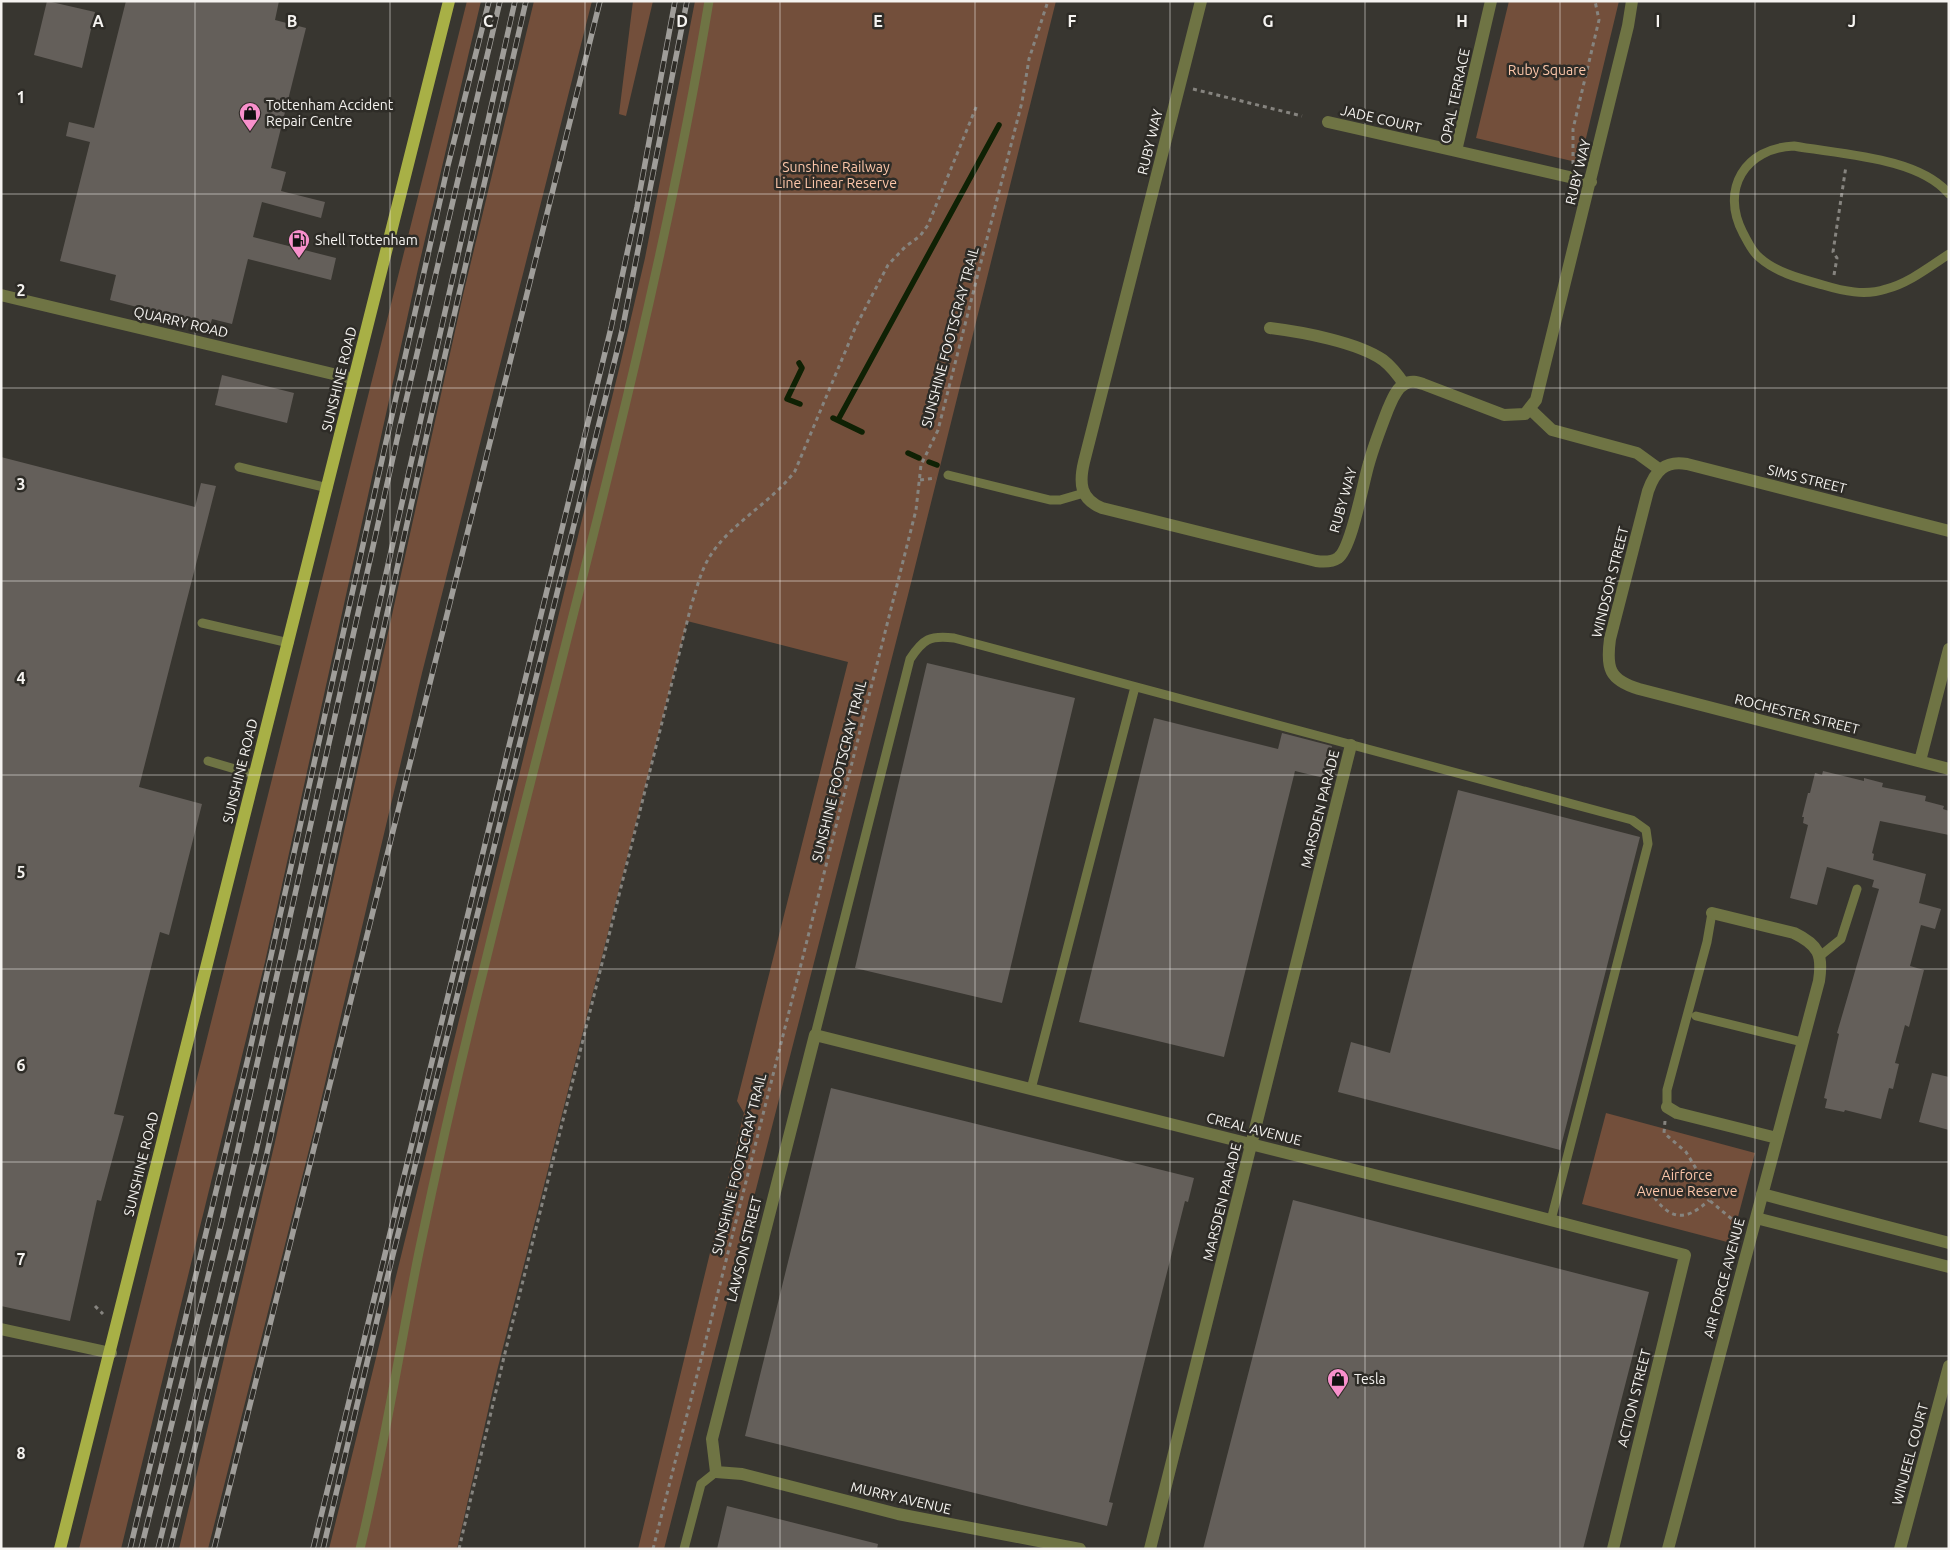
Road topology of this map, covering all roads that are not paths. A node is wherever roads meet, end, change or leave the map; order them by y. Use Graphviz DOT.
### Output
graph roads {
  1 [pos="449,1"];
  2 [pos="709,1"];
  3 [pos="1201,1"];
  4 [pos="1491,1"];
  5 [pos="1632,1"];
  6 [pos="1639,1"];
  7 [pos="1628,26"];
  8 [pos="1328,122"];
  9 [pos="1456,152"];
  10 [pos="1591,182"];
  11 [pos="1949,194"];
  12 [pos="1949,254"];
  13 [pos="1,295"];
  14 [pos="1270,328"];
  15 [pos="354,379"];
  16 [pos="1404,384"];
  17 [pos="1531,410"];
  18 [pos="239,467"];
  19 [pos="1659,469"];
  20 [pos="948,476"];
  21 [pos="328,488"];
  22 [pos="1084,494"];
  23 [pos="1949,531"];
  24 [pos="202,623"];
  25 [pos="288,643"];
  26 [pos="1949,649"];
  27 [pos="1135,687"];
  28 [pos="1639,690"];
  29 [pos="1351,745"];
  30 [pos="208,761"];
  31 [pos="1920,761"];
  32 [pos="1949,768"];
  33 [pos="255,775"];
  34 [pos="1858,889"];
  35 [pos="1712,913"];
  36 [pos="1820,956"];
  37 [pos="1696,1016"];
  38 [pos="814,1036"];
  39 [pos="1802,1042"];
  40 [pos="1031,1088"];
  41 [pos="1668,1108"];
  42 [pos="1777,1138"];
  43 [pos="1252,1144"];
  44 [pos="1762,1194"];
  45 [pos="1756,1218"];
  46 [pos="1551,1220"];
  47 [pos="1949,1242"];
  48 [pos="1684,1255"];
  49 [pos="1949,1267"];
  50 [pos="1,1329"];
  51 [pos="110,1353"];
  52 [pos="1949,1366"];
  53 [pos="716,1472"];
  54 [pos="60,1549"];
  55 [pos="360,1549"];
  56 [pos="684,1549"];
  57 [pos="1080,1549"];
  58 [pos="1150,1549"];
  59 [pos="1613,1549"];
  60 [pos="1668,1549"];
  61 [pos="1900,1549"];
  1 -- 15 [label="main road, SUNSHINE ROAD"];
  2 -- 55 [label="lane"];
  3 -- 22 [label="street, RUBY WAY"];
  4 -- 9 [label="street, OPAL TERRACE"];
  5 -- 7 [label="street, RUBY WAY"];
  6 -- 7 [label="street, RUBY WAY"];
  7 -- 10 [label="street, RUBY WAY"];
  8 -- 9 [label="street, JADE COURT"];
  9 -- 10 [label="street, OPAL TERRACE"];
  10 -- 17 [label="street, RUBY WAY"];
  11 -- 12 [label="lane"];
  13 -- 15 [label="street, QUARRY ROAD"];
  14 -- 16 [label="street"];
  15 -- 21 [label="main road, SUNSHINE ROAD"];
  16 -- 17 [label="street"];
  16 -- 22 [label="street, RUBY WAY"];
  17 -- 19 [label="street"];
  18 -- 21 [label="lane"];
  19 -- 23 [label="street, SIMS STREET"];
  19 -- 28 [label="street, WINDSOR STREET"];
  20 -- 22 [label="lane"];
  21 -- 25 [label="main road, SUNSHINE ROAD"];
  24 -- 25 [label="lane"];
  25 -- 33 [label="main road, SUNSHINE ROAD"];
  26 -- 31 [label="street"];
  27 -- 29 [label="lane"];
  27 -- 38 [label="lane"];
  27 -- 40 [label="lane"];
  28 -- 31 [label="street, ROCHESTER STREET"];
  29 -- 43 [label="street, MARSDEN PARADE"];
  29 -- 46 [label="lane"];
  30 -- 33 [label="lane"];
  31 -- 32 [label="street, ROCHESTER STREET"];
  33 -- 51 [label="main road, SUNSHINE ROAD"];
  34 -- 36 [label="lane"];
  35 -- 36 [label="street"];
  35 -- 41 [label="lane"];
  36 -- 39 [label="street, AIR FORCE AVENUE"];
  37 -- 39 [label="lane"];
  38 -- 40 [label="street, CREAL AVENUE"];
  38 -- 53 [label="street, LAWSON STREET"];
  39 -- 42 [label="street, AIR FORCE AVENUE"];
  40 -- 43 [label="street, CREAL AVENUE"];
  41 -- 42 [label="street"];
  42 -- 44 [label="street, AIR FORCE AVENUE"];
  43 -- 46 [label="street, CREAL AVENUE"];
  43 -- 58 [label="street, MARSDEN PARADE"];
  44 -- 45 [label="street, AIR FORCE AVENUE"];
  44 -- 47 [label="street"];
  45 -- 49 [label="street"];
  45 -- 60 [label="street, AIR FORCE AVENUE"];
  46 -- 48 [label="street, CREAL AVENUE"];
  48 -- 59 [label="street, ACTION STREET"];
  50 -- 51 [label="street"];
  51 -- 54 [label="main road, SUNSHINE ROAD"];
  52 -- 61 [label="street, WINJEEL COURT"];
  53 -- 56 [label="lane"];
  53 -- 57 [label="street, MURRY AVENUE"];
}
